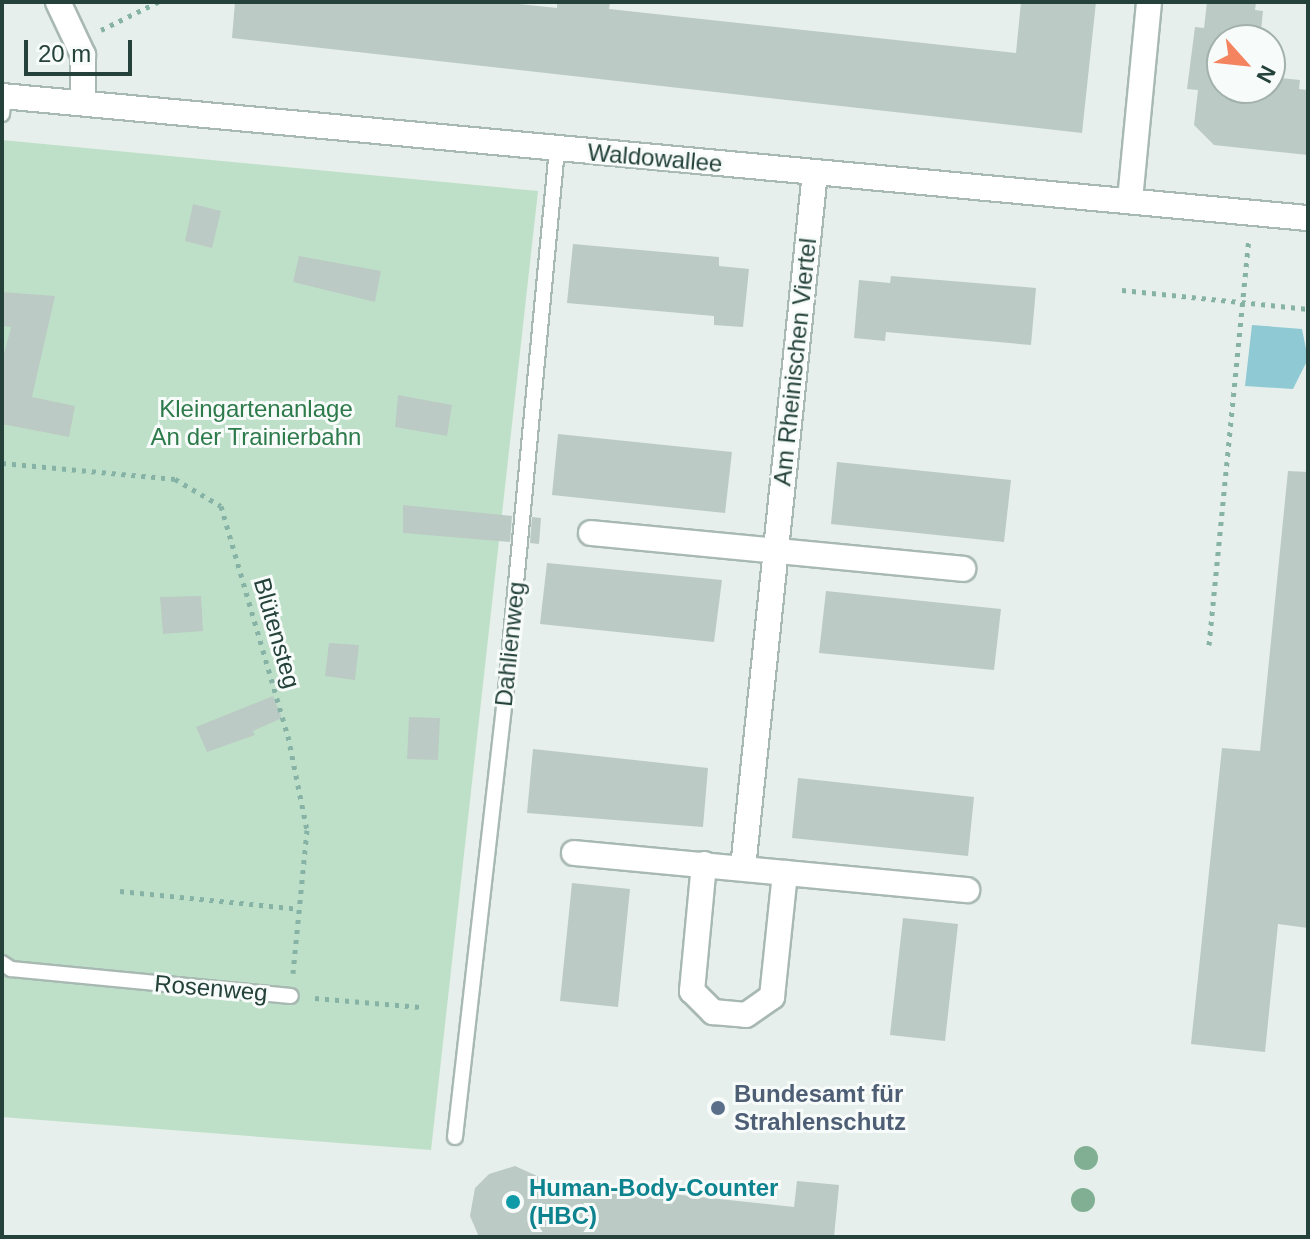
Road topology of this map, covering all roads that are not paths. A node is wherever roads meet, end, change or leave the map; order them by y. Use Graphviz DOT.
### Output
graph roads {
  1 [pos="58,2"];
  2 [pos="1149,2"];
  3 [pos="83,101"];
  4 [pos="3,102"];
  5 [pos="557,149"];
  6 [pos="815,173"];
  7 [pos="1130,200"];
  8 [pos="1308,218"];
  9 [pos="591,533"];
  10 [pos="775,551"];
  11 [pos="963,569"];
  12 [pos="574,853"];
  13 [pos="704,864"];
  14 [pos="743,868"];
  15 [pos="785,873"];
  16 [pos="967,890"];
  17 [pos="2,963"];
  18 [pos="291,996"];
  19 [pos="455,1137"];
  1 -- 3 [label="street"];
  2 -- 7 [label="street"];
  3 -- 4 [label="street, Waldowallee"];
  3 -- 5 [label="street, Waldowallee"];
  5 -- 6 [label="street, Waldowallee"];
  5 -- 19 [label="lane, Dahlienweg"];
  6 -- 7 [label="street, Waldowallee"];
  6 -- 10 [label="street, Am Rheinischen Viertel"];
  7 -- 8 [label="street, Waldowallee"];
  9 -- 10 [label="street"];
  10 -- 11 [label="street"];
  10 -- 14 [label="street, Am Rheinischen Viertel"];
  12 -- 13 [label="street"];
  13 -- 14 [label="street"];
  13 -- 15 [label="street"];
  14 -- 15 [label="street"];
  15 -- 16 [label="street"];
  17 -- 18 [label="lane, Rosenweg"];
}
